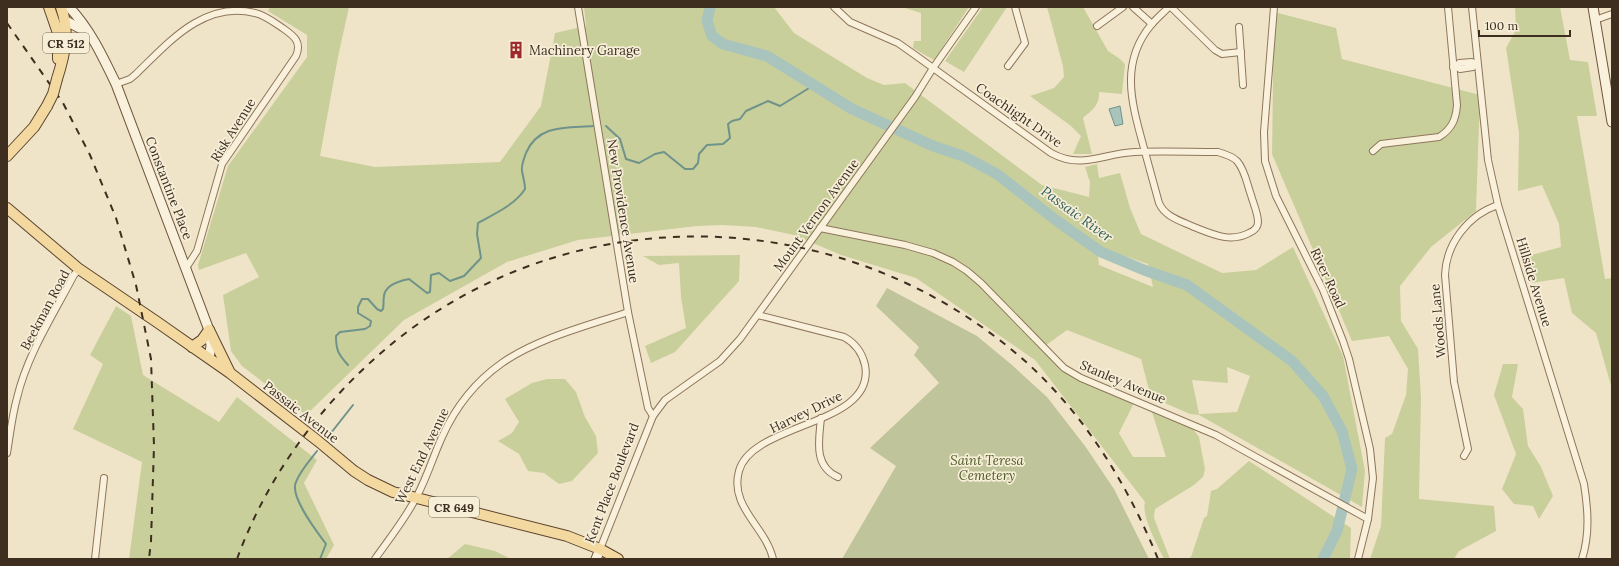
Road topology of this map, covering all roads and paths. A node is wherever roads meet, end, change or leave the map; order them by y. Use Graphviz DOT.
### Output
graph roads {
  1 [pos="49,7"];
  2 [pos="54,7"];
  3 [pos="61,7"];
  4 [pos="69,7"];
  5 [pos="578,7"];
  6 [pos="834,7"];
  7 [pos="976,7"];
  8 [pos="1015,7"];
  9 [pos="1123,7"];
  10 [pos="1133,7"];
  11 [pos="1170,7"];
  12 [pos="1274,7"];
  13 [pos="1448,7"];
  14 [pos="1472,7"];
  15 [pos="1593,7"];
  16 [pos="1612,14"];
  17 [pos="1596,20"];
  18 [pos="66,21"];
  19 [pos="1152,24"];
  20 [pos="1097,26"];
  21 [pos="1239,27"];
  22 [pos="88,33"];
  23 [pos="1241,52"];
  24 [pos="1476,64"];
  25 [pos="1008,66"];
  26 [pos="1455,67"];
  27 [pos="933,68"];
  28 [pos="57,79"];
  29 [pos="116,84"];
  30 [pos="1244,85"];
  31 [pos="1612,122"];
  32 [pos="1373,151"];
  33 [pos="1145,152"];
  34 [pos="7,156"];
  35 [pos="1498,204"];
  36 [pos="7,208"];
  37 [pos="820,228"];
  38 [pos="186,268"];
  39 [pos="79,269"];
  40 [pos="628,312"];
  41 [pos="758,315"];
  42 [pos="209,330"];
  43 [pos="192,347"];
  44 [pos="209,358"];
  45 [pos="230,373"];
  46 [pos="653,416"];
  47 [pos="821,418"];
  48 [pos="7,453"];
  49 [pos="1464,456"];
  50 [pos="838,477"];
  51 [pos="104,478"];
  52 [pos="416,498"];
  53 [pos="1368,519"];
  54 [pos="600,549"];
  55 [pos="96,559"];
  56 [pos="375,559"];
  57 [pos="596,559"];
  58 [pos="618,559"];
  59 [pos="773,559"];
  60 [pos="1358,559"];
  61 [pos="1582,559"];
  1 -- 28 [label="main road, CR 512"];
  2 -- 18 [label="main road"];
  3 -- 18 [label="main road, CR 512"];
  4 -- 22 [label="street, Constantine Place"];
  5 -- 40 [label="street, New Providence Avenue"];
  6 -- 27 [label="street, Coachlight Drive"];
  7 -- 27 [label="street, Mount Vernon Avenue"];
  8 -- 25 [label="street"];
  9 -- 20 [label="street"];
  10 -- 19 [label="street"];
  11 -- 19 [label="street"];
  11 -- 23 [label="street"];
  12 -- 53 [label="street, River Road"];
  13 -- 26 [label="street"];
  14 -- 24 [label="street, Hillside Avenue"];
  15 -- 17 [label="street"];
  16 -- 17 [label="street"];
  17 -- 31 [label="street"];
  18 -- 22 [label="street, Constantine Place"];
  18 -- 28 [label="main road, CR 512"];
  19 -- 33 [label="street"];
  21 -- 23 [label="street"];
  22 -- 29 [label="street, Constantine Place"];
  23 -- 30 [label="street"];
  24 -- 26 [label="street"];
  24 -- 35 [label="street, Hillside Avenue"];
  26 -- 32 [label="street"];
  27 -- 33 [label="street, Coachlight Drive"];
  27 -- 37 [label="street, Mount Vernon Avenue"];
  28 -- 34 [label="main road, CR 512, bridge"];
  29 -- 38 [label="street, Constantine Place"];
  29 -- 38 [label="street, Risk Avenue"];
  33 -- 33 [label="street, Coachlight Drive"];
  35 -- 49 [label="street, Woods Lane"];
  35 -- 61 [label="street, Hillside Avenue"];
  36 -- 39 [label="main road, Passaic Avenue"];
  37 -- 41 [label="street, Mount Vernon Avenue"];
  37 -- 53 [label="street, Stanley Avenue"];
  38 -- 42 [label="street, Constantine Place"];
  39 -- 43 [label="main road, Passaic Avenue"];
  39 -- 48 [label="street, Beekman Road"];
  40 -- 46 [label="street, New Providence Avenue"];
  40 -- 52 [label="street, West End Avenue"];
  41 -- 46 [label="street, Mount Vernon Avenue"];
  41 -- 47 [label="street, Harvey Drive"];
  42 -- 43 [label="main road"];
  42 -- 44 [label="street, Constantine Place"];
  42 -- 45 [label="main road"];
  43 -- 44 [label="main road, Passaic Avenue"];
  44 -- 45 [label="main road, Passaic Avenue / CR 649"];
  45 -- 52 [label="main road, Passaic Avenue / CR 649"];
  46 -- 54 [label="street, Kent Place Boulevard"];
  47 -- 50 [label="street"];
  47 -- 59 [label="street, Harvey Drive"];
  51 -- 55 [label="street"];
  52 -- 54 [label="main road, Passaic Avenue / CR 649"];
  52 -- 56 [label="street, West End Avenue"];
  53 -- 60 [label="street, River Road"];
  54 -- 57 [label="street, Kent Place Boulevard"];
  54 -- 58 [label="main road, Passaic Avenue / CR 649"];
}
